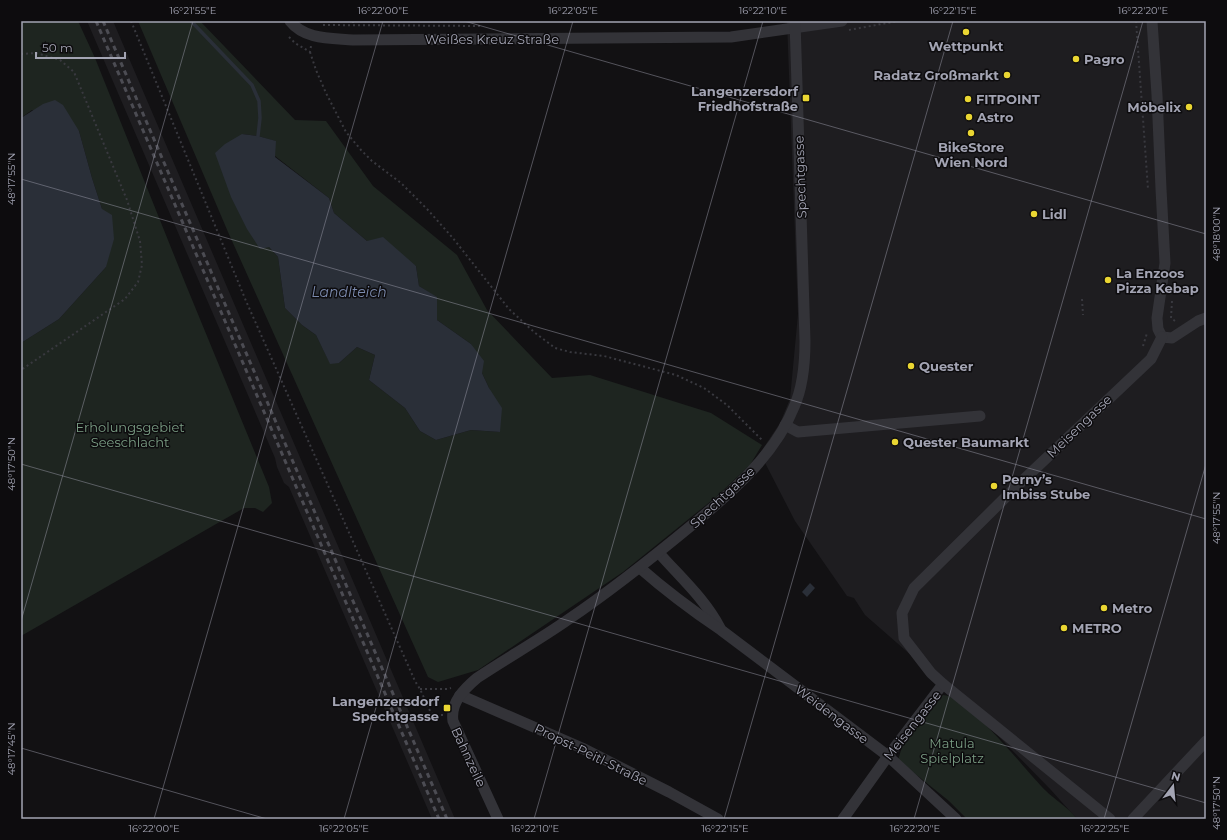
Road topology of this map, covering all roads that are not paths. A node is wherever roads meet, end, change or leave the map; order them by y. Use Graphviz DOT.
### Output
graph roads {
  1 [pos="290,21"];
  2 [pos="842,21"];
  3 [pos="1152,21"];
  4 [pos="795,24"];
  5 [pos="1206,318"];
  6 [pos="1162,337"];
  7 [pos="980,416"];
  8 [pos="786,425"];
  9 [pos="659,553"];
  10 [pos="640,568"];
  11 [pos="721,630"];
  12 [pos="943,684"];
  13 [pos="456,691"];
  14 [pos="1206,742"];
  15 [pos="888,756"];
  16 [pos="498,819"];
  17 [pos="718,819"];
  18 [pos="843,819"];
  19 [pos="956,819"];
  20 [pos="1110,819"];
  21 [pos="1133,819"];
  1 -- 4 [label="street, Weißes Kreuz Straße"];
  2 -- 4 [label="street, Weißes Kreuz Straße"];
  3 -- 6 [label="street"];
  4 -- 8 [label="street, Spechtgasse"];
  5 -- 6 [label="street"];
  6 -- 12 [label="street, Meisengasse"];
  7 -- 8 [label="street"];
  8 -- 9 [label="street, Spechtgasse"];
  9 -- 10 [label="street, Spechtgasse"];
  9 -- 11 [label="street, Weidengasse"];
  10 -- 11 [label="street, Weidengasse"];
  10 -- 13 [label="street, Spechtgasse"];
  11 -- 15 [label="street, Weidengasse"];
  12 -- 15 [label="street, Meisengasse"];
  12 -- 20 [label="street"];
  13 -- 16 [label="street, Bahnzeile"];
  13 -- 17 [label="street, Propst-Peitl-Straße"];
  14 -- 21 [label="street"];
  15 -- 18 [label="street, Meisengasse"];
  15 -- 19 [label="street, Weidengasse"];
}
